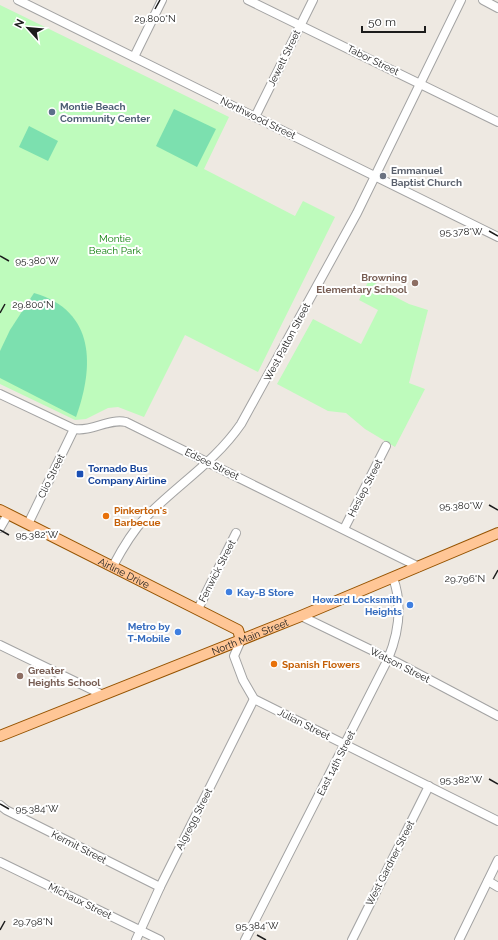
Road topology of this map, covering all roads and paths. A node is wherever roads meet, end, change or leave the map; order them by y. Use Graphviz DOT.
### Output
graph roads {
  1 [pos="18,0"];
  2 [pos="162,0"];
  3 [pos="248,0"];
  4 [pos="313,0"];
  5 [pos="461,0"];
  6 [pos="483,0"];
  7 [pos="498,8"];
  8 [pos="301,25"];
  9 [pos="134,57"];
  10 [pos="421,83"];
  11 [pos="255,117"];
  12 [pos="498,122"];
  13 [pos="374,176"];
  14 [pos="498,236"];
  15 [pos="0,394"];
  16 [pos="74,429"];
  17 [pos="386,446"];
  18 [pos="208,463"];
  19 [pos="4,512"];
  20 [pos="28,524"];
  21 [pos="0,528"];
  22 [pos="344,529"];
  23 [pos="236,533"];
  24 [pos="498,533"];
  25 [pos="113,566"];
  26 [pos="419,566"];
  27 [pos="393,578"];
  28 [pos="198,609"];
  29 [pos="301,616"];
  30 [pos="242,640"];
  31 [pos="0,645"];
  32 [pos="388,658"];
  33 [pos="103,695"];
  34 [pos="254,699"];
  35 [pos="498,716"];
  36 [pos="0,736"];
  37 [pos="345,745"];
  38 [pos="429,786"];
  39 [pos="0,805"];
  40 [pos="498,821"];
  41 [pos="498,860"];
  42 [pos="0,862"];
  43 [pos="488,881"];
  44 [pos="498,886"];
  45 [pos="160,887"];
  46 [pos="140,930"];
  47 [pos="136,940"];
  48 [pos="160,940"];
  49 [pos="245,940"];
  50 [pos="352,940"];
  51 [pos="459,940"];
  1 -- 9 [label="street, Northwood Street"];
  2 -- 9 [label="street"];
  3 -- 8 [label="street, Tabor Street"];
  4 -- 8 [label="street, Jewett Street"];
  5 -- 10 [label="street, West Patton Street"];
  6 -- 7 [label="street"];
  8 -- 10 [label="street, Tabor Street"];
  8 -- 11 [label="street, Jewett Street"];
  9 -- 11 [label="street, Northwood Street"];
  10 -- 12 [label="street, Tabor Street"];
  10 -- 13 [label="street, West Patton Street"];
  11 -- 13 [label="street, Northwood Street"];
  13 -- 14 [label="street, Northwood Street"];
  13 -- 18 [label="street, West Patton Street"];
  15 -- 16 [label="street, Edsee Street"];
  16 -- 18 [label="street, Edsee Street"];
  16 -- 20 [label="street, Clio Street"];
  17 -- 22 [label="street, Heslep Street"];
  18 -- 22 [label="street, Edsee Street"];
  18 -- 25 [label="street, West Patton Street"];
  19 -- 20 [label="main road, Airline Drive"];
  19 -- 21 [label="street"];
  20 -- 25 [label="main road, Airline Drive"];
  22 -- 26 [label="street, Edsee Street"];
  23 -- 28 [label="street, Fenwick Street"];
  24 -- 26 [label="main road, North Main Street"];
  25 -- 28 [label="main road, Airline Drive"];
  26 -- 27 [label="main road, North Main Street"];
  27 -- 29 [label="main road, North Main Street"];
  27 -- 32 [label="street, East 14th Street"];
  28 -- 30 [label="main road, Airline Drive"];
  29 -- 30 [label="main road, North Main Street"];
  29 -- 32 [label="street, Watson Street"];
  30 -- 33 [label="main road, North Main Street"];
  30 -- 34 [label="street"];
  31 -- 33 [label="street"];
  32 -- 35 [label="street, Watson Street"];
  32 -- 37 [label="street, East 14th Street"];
  33 -- 36 [label="main road, North Main Street"];
  34 -- 37 [label="street, Julian Street"];
  34 -- 45 [label="street, Algregg Street"];
  37 -- 38 [label="street, Julian Street"];
  37 -- 49 [label="street, East 14th Street"];
  38 -- 40 [label="street, Julian Street"];
  38 -- 50 [label="street, West Gardner Street"];
  39 -- 45 [label="street, Kermit Street"];
  41 -- 43 [label="street"];
  42 -- 46 [label="street, Michaux Street"];
  43 -- 44 [label="street"];
  43 -- 51 [label="street"];
  45 -- 46 [label="street, Algregg Street"];
  46 -- 47 [label="street, Algregg Street"];
  46 -- 48 [label="street, Michaux Street"];
}
